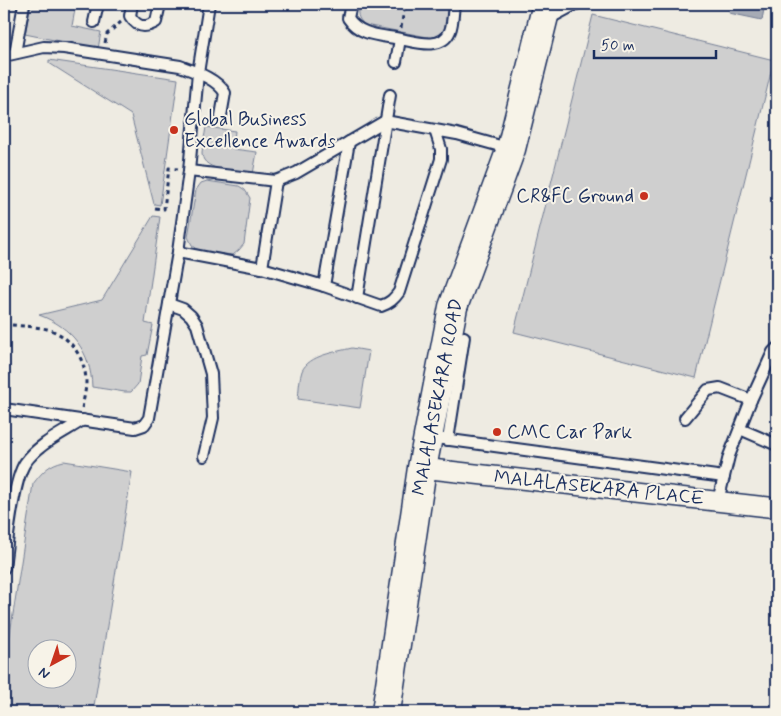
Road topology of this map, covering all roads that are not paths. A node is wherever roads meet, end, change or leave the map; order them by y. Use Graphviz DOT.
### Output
graph roads {
  1 [pos="24,4"];
  2 [pos="98,4"];
  3 [pos="132,4"];
  4 [pos="160,4"];
  5 [pos="209,4"];
  6 [pos="351,4"];
  7 [pos="454,4"];
  8 [pos="576,4"];
  9 [pos="545,13"];
  10 [pos="94,22"];
  11 [pos="400,39"];
  12 [pos="15,53"];
  13 [pos="4,56"];
  14 [pos="396,62"];
  15 [pos="198,73"];
  16 [pos="390,95"];
  17 [pos="221,116"];
  18 [pos="385,121"];
  19 [pos="435,130"];
  20 [pos="348,142"];
  21 [pos="511,149"];
  22 [pos="189,171"];
  23 [pos="276,181"];
  24 [pos="178,252"];
  25 [pos="262,268"];
  26 [pos="324,286"];
  27 [pos="357,298"];
  28 [pos="169,304"];
  29 [pos="464,338"];
  30 [pos="777,348"];
  31 [pos="751,400"];
  32 [pos="4,409"];
  33 [pos="686,418"];
  34 [pos="81,420"];
  35 [pos="740,430"];
  36 [pos="438,438"];
  37 [pos="777,445"];
  38 [pos="204,456"];
  39 [pos="422,468"];
  40 [pos="724,478"];
  41 [pos="718,501"];
  42 [pos="777,508"];
  43 [pos="6,537"];
  44 [pos="4,568"];
  45 [pos="386,712"];
  1 -- 12 [label="lane"];
  2 -- 10 [label="lane"];
  3 -- 4 [label="lane"];
  5 -- 15 [label="lane"];
  6 -- 11 [label="lane"];
  7 -- 11 [label="lane"];
  8 -- 9 [label="lane"];
  9 -- 21 [label="street, MALALASEKARA ROAD"];
  11 -- 14 [label="lane"];
  12 -- 13 [label="lane"];
  12 -- 15 [label="lane"];
  15 -- 17 [label="lane"];
  15 -- 22 [label="lane"];
  16 -- 18 [label="lane"];
  18 -- 19 [label="lane"];
  18 -- 20 [label="lane"];
  18 -- 27 [label="lane"];
  19 -- 21 [label="lane"];
  19 -- 27 [label="lane"];
  20 -- 23 [label="lane"];
  20 -- 26 [label="lane"];
  21 -- 36 [label="street, MALALASEKARA ROAD"];
  22 -- 23 [label="lane"];
  22 -- 24 [label="lane"];
  23 -- 25 [label="lane"];
  24 -- 25 [label="lane"];
  24 -- 28 [label="lane"];
  25 -- 26 [label="lane"];
  26 -- 27 [label="lane"];
  28 -- 34 [label="lane"];
  28 -- 38 [label="lane"];
  29 -- 36 [label="lane"];
  30 -- 31 [label="lane"];
  31 -- 33 [label="lane"];
  31 -- 35 [label="lane"];
  32 -- 34 [label="lane"];
  34 -- 43 [label="lane"];
  35 -- 37 [label="lane"];
  35 -- 40 [label="lane"];
  36 -- 39 [label="street, MALALASEKARA ROAD"];
  36 -- 40 [label="lane"];
  39 -- 41 [label="street, MALALASEKARA PLACE"];
  39 -- 45 [label="street, MALALASEKARA ROAD"];
  40 -- 41 [label="lane"];
  41 -- 42 [label="street, MALALASEKARA PLACE"];
  43 -- 44 [label="lane"];
}
